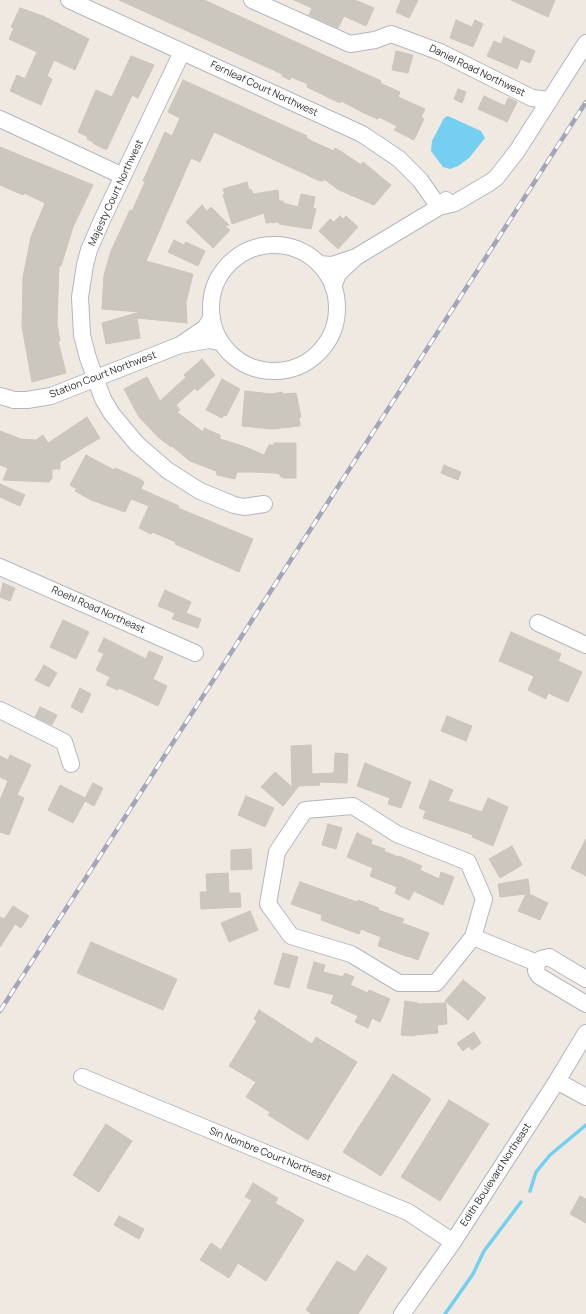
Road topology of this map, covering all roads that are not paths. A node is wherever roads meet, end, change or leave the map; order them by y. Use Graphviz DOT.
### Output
graph roads {
  1 [pos="69,0"];
  2 [pos="252,0"];
  3 [pos="586,43"];
  4 [pos="182,52"];
  5 [pos="550,100"];
  6 [pos="0,119"];
  7 [pos="123,176"];
  8 [pos="438,207"];
  9 [pos="356,257"];
  10 [pos="319,264"];
  11 [pos="333,288"];
  12 [pos="212,317"];
  13 [pos="221,342"];
  14 [pos="180,345"];
  15 [pos="95,379"];
  16 [pos="0,396"];
  17 [pos="264,504"];
  18 [pos="0,567"];
  19 [pos="538,623"];
  20 [pos="586,645"];
  21 [pos="195,653"];
  22 [pos="0,710"];
  23 [pos="71,764"];
  24 [pos="473,938"];
  25 [pos="537,964"];
  26 [pos="586,979"];
  27 [pos="586,1004"];
  28 [pos="586,1033"];
  29 [pos="82,1078"];
  30 [pos="557,1081"];
  31 [pos="586,1096"];
  32 [pos="453,1242"];
  33 [pos="402,1314"];
  1 -- 4 [label="street, Fernleaf Court Northwest"];
  2 -- 5 [label="street, Daniel Road Northwest"];
  3 -- 5 [label="street"];
  4 -- 7 [label="street, Majesty Court Northwest"];
  4 -- 8 [label="street, Fernleaf Court Northwest"];
  5 -- 8 [label="street"];
  6 -- 7 [label="street"];
  7 -- 15 [label="street, Majesty Court Northwest"];
  8 -- 9 [label="street"];
  9 -- 10 [label="street"];
  9 -- 11 [label="street"];
  10 -- 11 [label="street"];
  10 -- 12 [label="street"];
  11 -- 13 [label="street"];
  12 -- 13 [label="street"];
  12 -- 14 [label="street, Station Court Northwest"];
  13 -- 14 [label="street, Station Court Northwest"];
  14 -- 15 [label="street, Station Court Northwest"];
  15 -- 16 [label="street, Station Court Northwest"];
  15 -- 17 [label="street, Majesty Court Northwest"];
  18 -- 21 [label="street, Roehl Road Northeast"];
  19 -- 20 [label="street"];
  22 -- 23 [label="street"];
  24 -- 24 [label="street"];
  24 -- 25 [label="street"];
  25 -- 26 [label="street"];
  25 -- 27 [label="street"];
  28 -- 30 [label="street, Edith Boulevard Northeast"];
  29 -- 32 [label="street, Sin Nombre Court Northeast"];
  30 -- 31 [label="street"];
  30 -- 32 [label="street, Edith Boulevard Northeast"];
  32 -- 33 [label="street, Edith Boulevard Northeast"];
}
